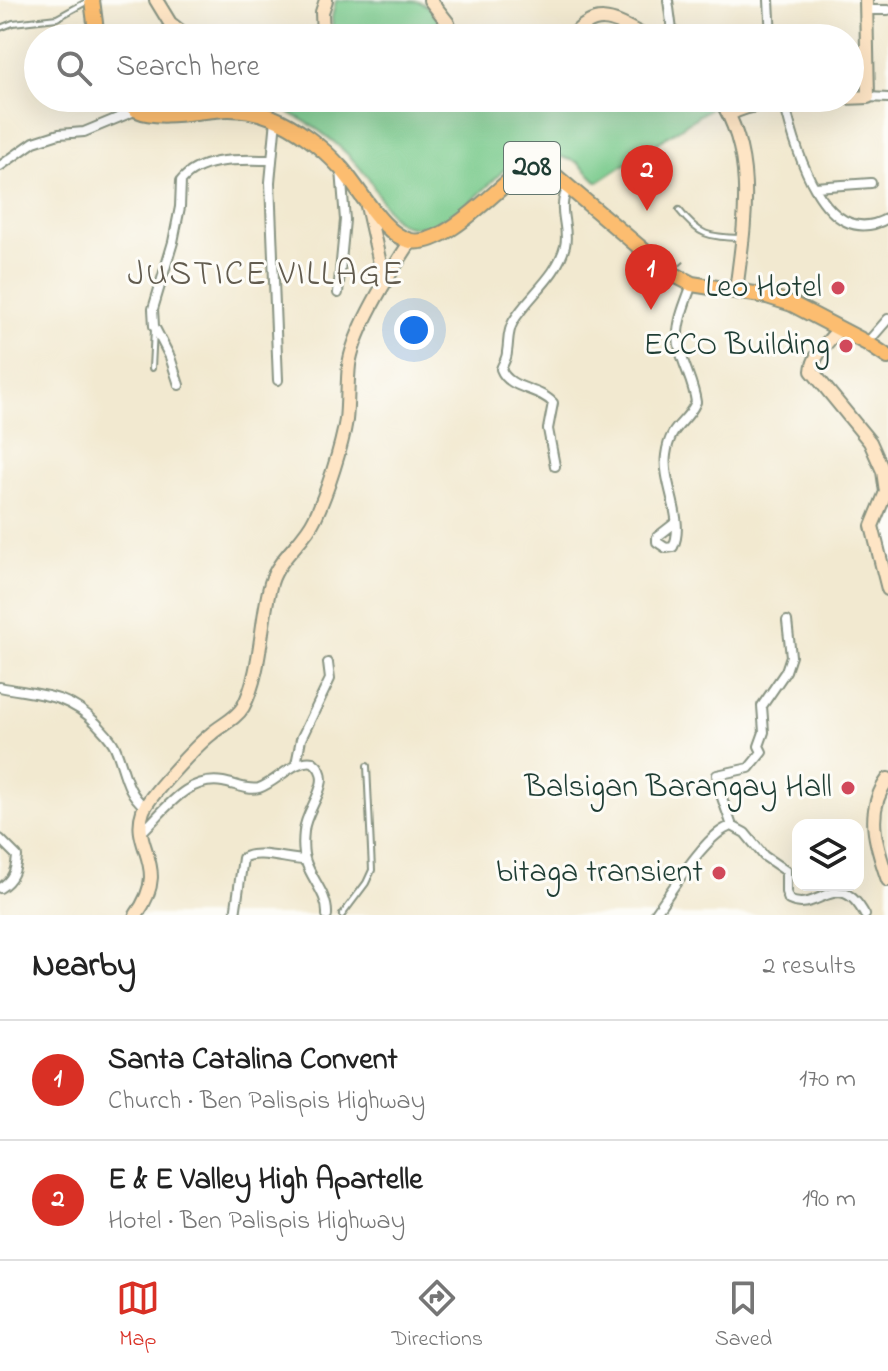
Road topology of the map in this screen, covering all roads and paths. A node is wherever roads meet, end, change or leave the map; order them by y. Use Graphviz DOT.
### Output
graph roads {
  1 [pos="91,0"];
  2 [pos="156,0"];
  3 [pos="326,0"];
  4 [pos="430,0"];
  5 [pos="668,0"];
  6 [pos="769,0"];
  7 [pos="866,5"];
  8 [pos="888,10"];
  9 [pos="95,24"];
  10 [pos="171,24"];
  11 [pos="322,24"];
  12 [pos="448,24"];
  13 [pos="586,24"];
  14 [pos="618,24"];
  15 [pos="671,24"];
  16 [pos="770,24"];
  17 [pos="0,28"];
  18 [pos="864,97"];
  19 [pos="868,97"];
  20 [pos="888,98"];
  21 [pos="133,112"];
  22 [pos="156,112"];
  23 [pos="196,112"];
  24 [pos="248,112"];
  25 [pos="733,112"];
  26 [pos="782,112"];
  27 [pos="730,114"];
  28 [pos="276,119"];
  29 [pos="272,160"];
  30 [pos="0,166"];
  31 [pos="341,167"];
  32 [pos="871,183"];
  33 [pos="569,186"];
  34 [pos="815,187"];
  35 [pos="366,198"];
  36 [pos="679,210"];
  37 [pos="888,218"];
  38 [pos="742,238"];
  39 [pos="411,241"];
  40 [pos="685,261"];
  41 [pos="384,281"];
  42 [pos="668,282"];
  43 [pos="692,284"];
  44 [pos="736,291"];
  45 [pos="338,293"];
  46 [pos="888,319"];
  47 [pos="154,326"];
  48 [pos="839,329"];
  49 [pos="867,343"];
  50 [pos="888,357"];
  51 [pos="152,368"];
  52 [pos="278,380"];
  53 [pos="179,385"];
  54 [pos="555,466"];
  55 [pos="675,523"];
  56 [pos="888,589"];
  57 [pos="787,621"];
  58 [pos="328,663"];
  59 [pos="0,687"];
  60 [pos="296,765"];
  61 [pos="367,766"];
  62 [pos="888,779"];
  63 [pos="145,807"];
  64 [pos="732,826"];
  65 [pos="143,831"];
  66 [pos="0,839"];
  67 [pos="305,860"];
  68 [pos="888,880"];
  69 [pos="0,888"];
  70 [pos="136,915"];
  71 [pos="235,915"];
  72 [pos="327,915"];
  73 [pos="342,915"];
  74 [pos="654,915"];
  75 [pos="865,915"];
  1 -- 9 [label="main road"];
  1 -- 17 [label="lane"];
  2 -- 10 [label="street"];
  3 -- 11 [label="street"];
  4 -- 12 [label="street"];
  5 -- 15 [label="street"];
  6 -- 16 [label="street"];
  7 -- 8 [label="street"];
  7 -- 19 [label="street"];
  13 -- 14 [label="street"];
  18 -- 19 [label="street"];
  19 -- 20 [label="street"];
  21 -- 30 [label="street"];
  22 -- 23 [label="main road"];
  24 -- 28 [label="main road"];
  25 -- 27 [label="street"];
  26 -- 34 [label="street"];
  27 -- 38 [label="street"];
  28 -- 29 [label="street"];
  28 -- 31 [label="main road"];
  29 -- 47 [label="street"];
  29 -- 52 [label="street"];
  31 -- 35 [label="main road"];
  31 -- 45 [label="street"];
  32 -- 34 [label="street"];
  33 -- 39 [label="main road, 208"];
  33 -- 43 [label="main road, 208"];
  33 -- 54 [label="street"];
  34 -- 37 [label="street"];
  35 -- 39 [label="main road"];
  35 -- 41 [label="street"];
  36 -- 38 [label="lane"];
  38 -- 44 [label="street"];
  39 -- 41 [label="street"];
  40 -- 42 [label="path, bridge"];
  41 -- 63 [label="street"];
  43 -- 44 [label="main road, 208"];
  43 -- 55 [label="street"];
  44 -- 48 [label="main road, 208"];
  46 -- 49 [label="street"];
  47 -- 51 [label="lane"];
  47 -- 53 [label="street"];
  48 -- 49 [label="main road, 208"];
  48 -- 56 [label="street"];
  49 -- 50 [label="main road, 208"];
  57 -- 64 [label="street"];
  58 -- 60 [label="street"];
  59 -- 63 [label="street"];
  60 -- 65 [label="street"];
  60 -- 67 [label="street"];
  61 -- 73 [label="lane"];
  62 -- 68 [label="street"];
  63 -- 65 [label="street"];
  64 -- 74 [label="street"];
  64 -- 75 [label="street"];
  65 -- 70 [label="street"];
  66 -- 69 [label="street"];
  67 -- 71 [label="street"];
  67 -- 72 [label="street"];
}
